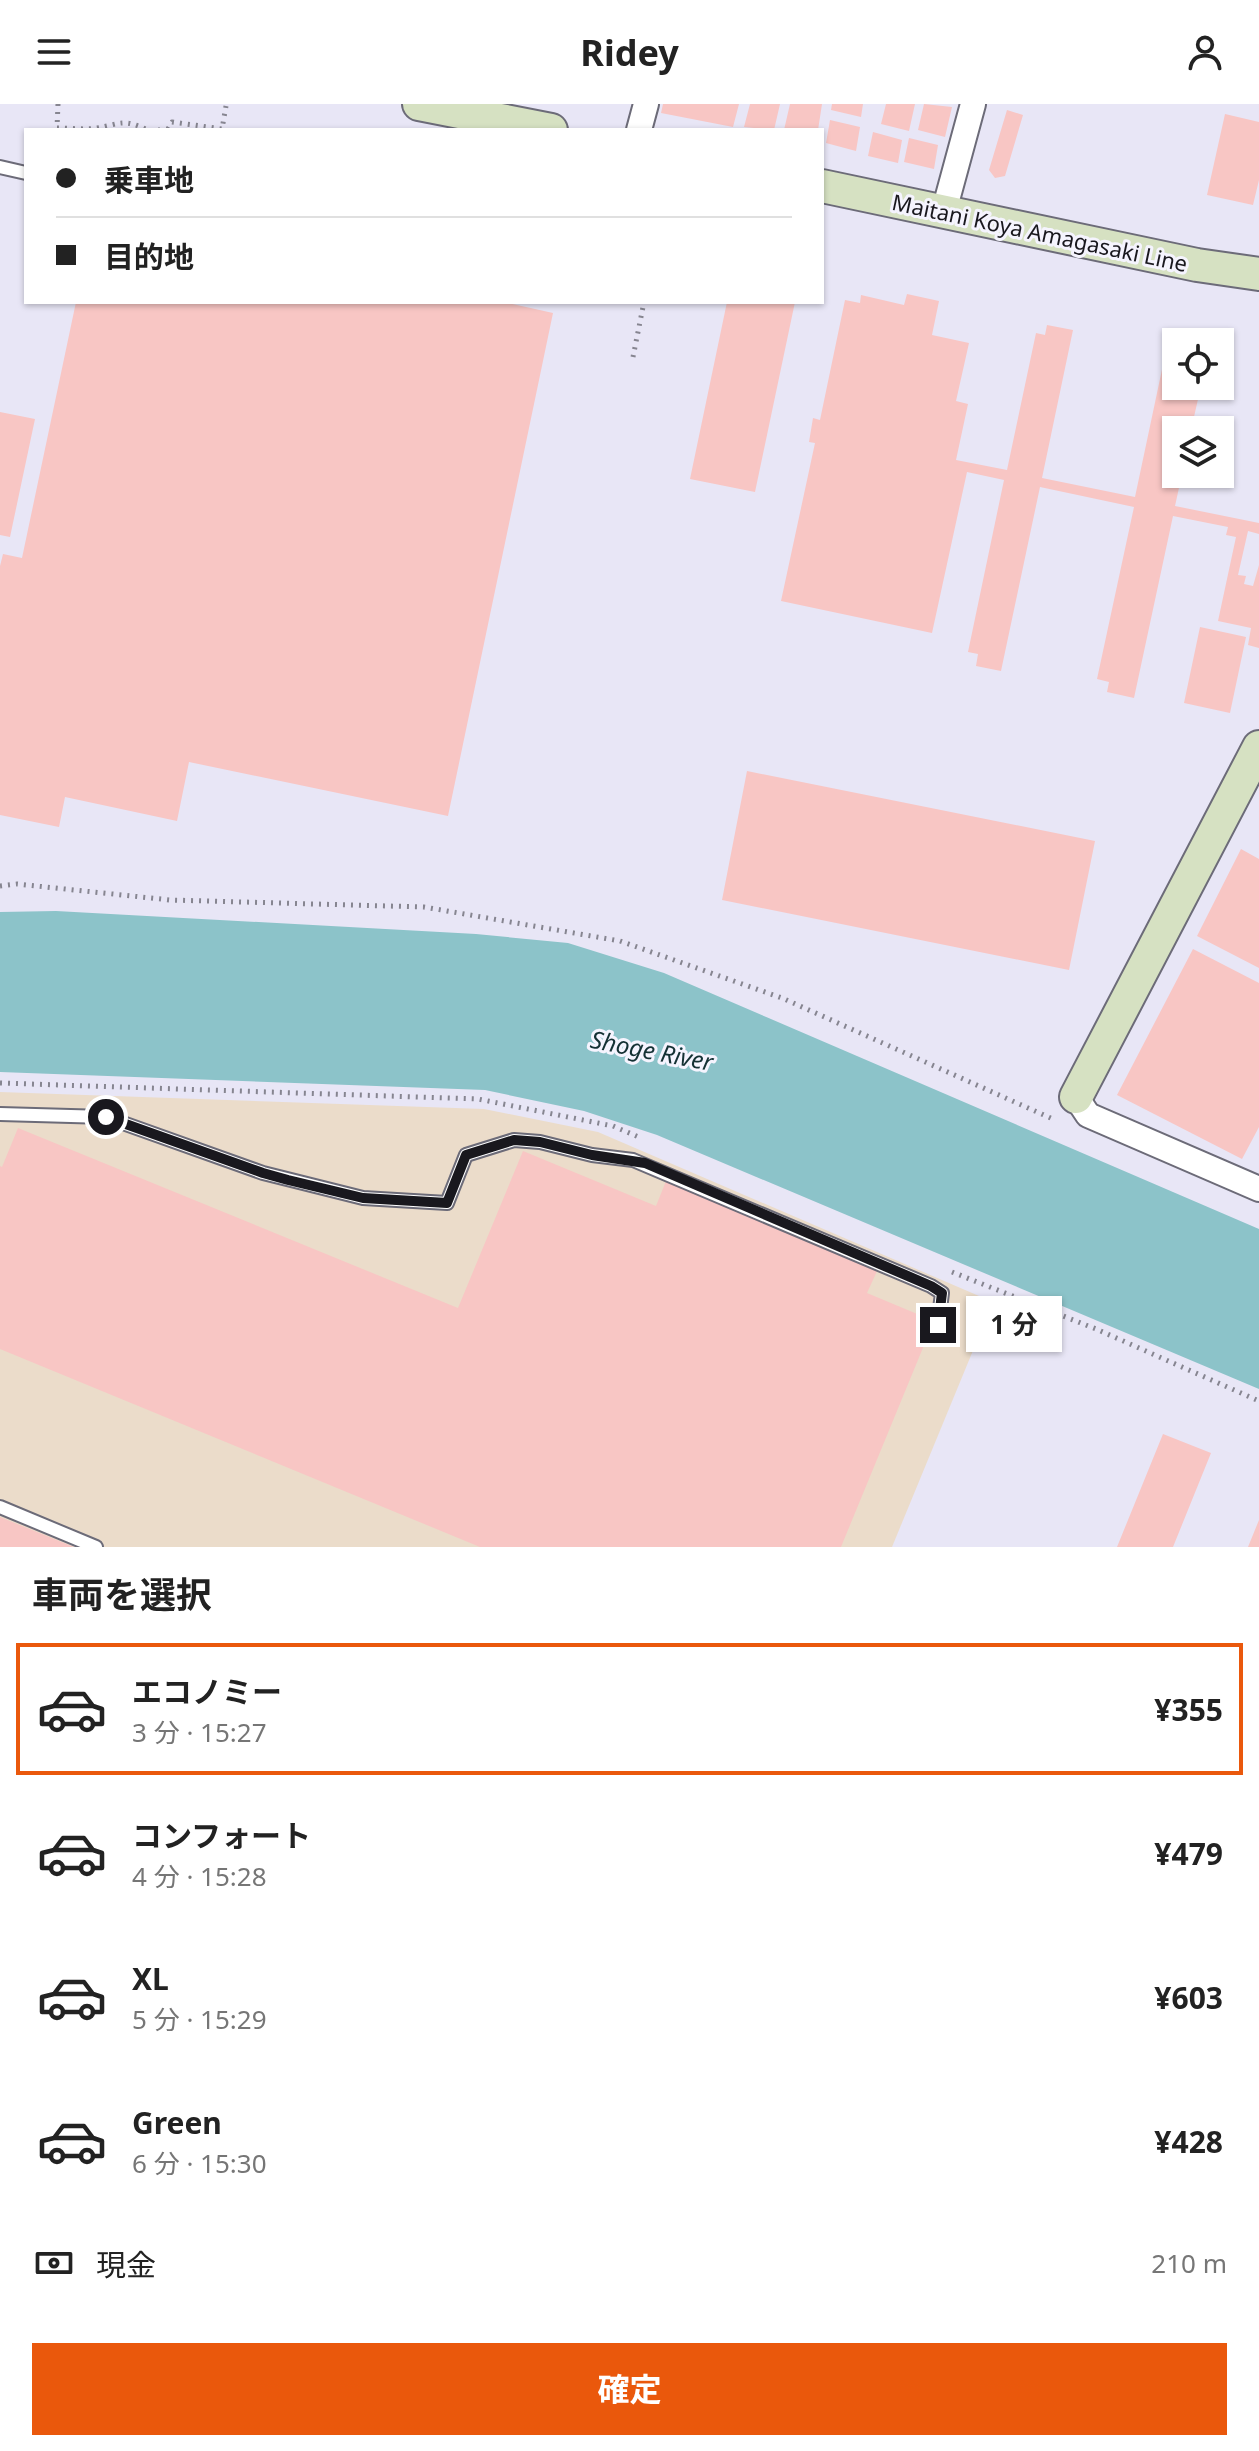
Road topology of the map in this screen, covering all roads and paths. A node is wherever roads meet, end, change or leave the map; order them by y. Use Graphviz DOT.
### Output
graph roads {
  1 [pos="58,104"];
  2 [pos="419,104"];
  3 [pos="646,104"];
  4 [pos="973,104"];
  5 [pos="226,106"];
  6 [pos="57,128"];
  7 [pos="57,128"];
  8 [pos="97,128"];
  9 [pos="97,128"];
  10 [pos="144,128"];
  11 [pos="169,128"];
  12 [pos="215,128"];
  13 [pos="222,128"];
  14 [pos="541,128"];
  15 [pos="640,128"];
  16 [pos="0,167"];
  17 [pos="24,173"];
  18 [pos="824,186"];
  19 [pos="944,211"];
  20 [pos="1259,274"];
  21 [pos="644,304"];
  22 [pos="633,357"];
  23 [pos="1259,747"];
  24 [pos="0,886"];
  25 [pos="1067,1109"];
  26 [pos="0,1114"];
  27 [pos="1259,1189"];
  28 [pos="938,1325"];
  29 [pos="0,1507"];
  30 [pos="96,1547"];
  1 -- 7 [label="path"];
  2 -- 14 [label="main road"];
  3 -- 15 [label="street"];
  4 -- 19 [label="street"];
  5 -- 13 [label="path"];
  6 -- 9 [label="path"];
  8 -- 10 [label="path"];
  11 -- 12 [label="path"];
  16 -- 17 [label="lane"];
  18 -- 19 [label="main road, Maitani Koya Amagasaki Line"];
  19 -- 20 [label="main road, Maitani Koya Amagasaki Line"];
  21 -- 22 [label="path"];
  23 -- 25 [label="main road"];
  24 -- 25 [label="path"];
  25 -- 27 [label="street"];
  26 -- 28 [label="lane"];
  29 -- 30 [label="lane"];
}
